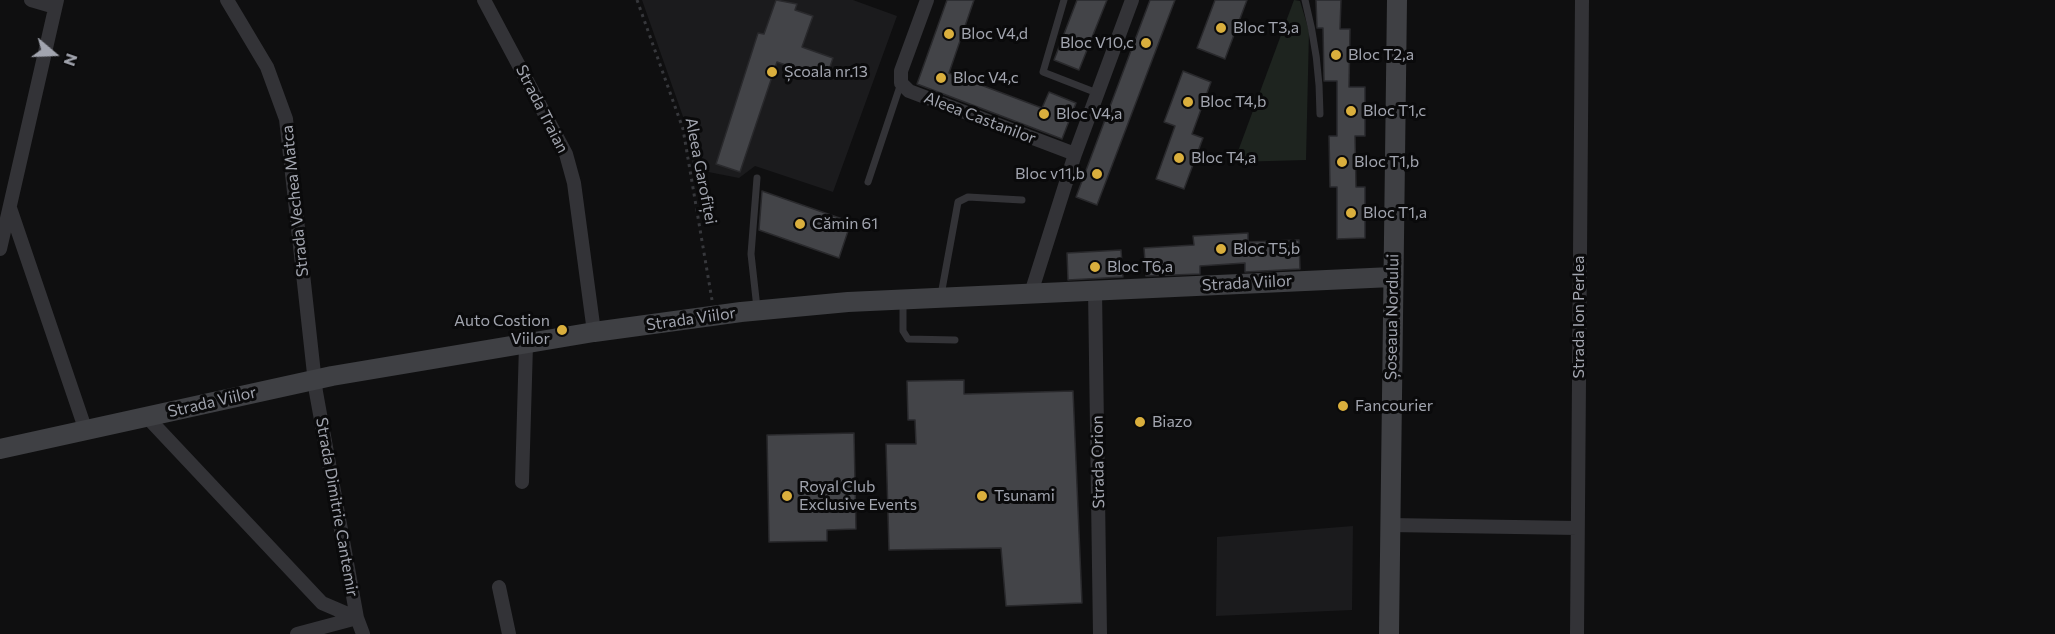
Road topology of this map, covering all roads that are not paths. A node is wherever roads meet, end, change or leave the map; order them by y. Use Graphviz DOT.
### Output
graph roads {
  1 [pos="31,0"];
  2 [pos="227,0"];
  3 [pos="484,0"];
  4 [pos="927,0"];
  5 [pos="1064,0"];
  6 [pos="1132,0"];
  7 [pos="1305,0"];
  8 [pos="1396,0"];
  9 [pos="1582,0"];
  10 [pos="56,3"];
  11 [pos="901,83"];
  12 [pos="1097,93"];
  13 [pos="1320,114"];
  14 [pos="1075,154"];
  15 [pos="757,178"];
  16 [pos="868,182"];
  17 [pos="1022,200"];
  18 [pos="9,206"];
  19 [pos="0,249"];
  20 [pos="1392,277"];
  21 [pos="1095,290"];
  22 [pos="1030,293"];
  23 [pos="941,297"];
  24 [pos="903,299"];
  25 [pos="757,311"];
  26 [pos="594,332"];
  27 [pos="955,340"];
  28 [pos="526,345"];
  29 [pos="314,379"];
  30 [pos="147,417"];
  31 [pos="86,431"];
  32 [pos="0,449"];
  33 [pos="522,482"];
  34 [pos="1390,525"];
  35 [pos="1577,528"];
  36 [pos="499,587"];
  37 [pos="357,618"];
  38 [pos="297,634"];
  39 [pos="363,634"];
  40 [pos="509,634"];
  41 [pos="1100,634"];
  42 [pos="1389,634"];
  43 [pos="1577,634"];
  1 -- 10 [label="street"];
  2 -- 29 [label="street, Strada Vechea Matca"];
  3 -- 26 [label="street, Strada Traian"];
  4 -- 11 [label="street"];
  5 -- 12 [label="lane"];
  6 -- 12 [label="street"];
  7 -- 13 [label="lane"];
  8 -- 20 [label="street, Șoseaua Nordului"];
  9 -- 35 [label="street, Strada Ion Perlea"];
  10 -- 18 [label="street"];
  11 -- 14 [label="street, Aleea Castanilor"];
  11 -- 16 [label="lane"];
  12 -- 14 [label="street"];
  14 -- 22 [label="street"];
  15 -- 25 [label="lane"];
  17 -- 23 [label="lane"];
  18 -- 19 [label="street"];
  18 -- 31 [label="street"];
  20 -- 21 [label="street, Strada Viilor"];
  20 -- 34 [label="street, Șoseaua Nordului"];
  21 -- 22 [label="street, Strada Viilor"];
  21 -- 41 [label="street, Strada Orion"];
  22 -- 23 [label="street, Strada Viilor"];
  23 -- 24 [label="street, Strada Viilor"];
  24 -- 25 [label="street, Strada Viilor"];
  24 -- 27 [label="lane"];
  25 -- 26 [label="street, Strada Viilor"];
  26 -- 28 [label="street, Strada Viilor"];
  28 -- 29 [label="street, Strada Viilor"];
  28 -- 33 [label="street"];
  29 -- 30 [label="street, Strada Viilor"];
  29 -- 37 [label="street, Strada Dimitrie Cantemir"];
  30 -- 31 [label="street, Strada Viilor"];
  30 -- 37 [label="street"];
  31 -- 32 [label="street, Strada Viilor"];
  34 -- 35 [label="street"];
  34 -- 42 [label="street, Șoseaua Nordului"];
  35 -- 43 [label="street, Strada Ion Perlea"];
  36 -- 40 [label="street"];
  37 -- 38 [label="street"];
  37 -- 39 [label="street, Strada Dimitrie Cantemir"];
}
